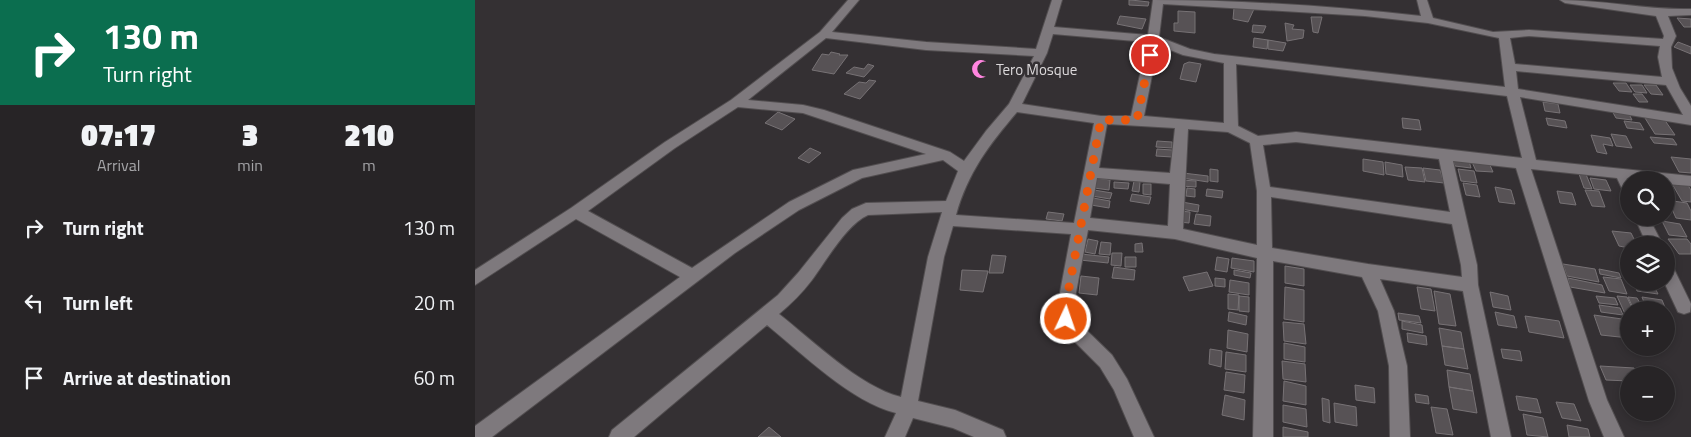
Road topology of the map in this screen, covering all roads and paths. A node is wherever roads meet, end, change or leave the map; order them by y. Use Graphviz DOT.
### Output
graph roads {
  1 [pos="854,0"];
  2 [pos="1057,0"];
  3 [pos="1159,0"];
  4 [pos="1422,0"];
  5 [pos="1565,0"];
  6 [pos="1333,5"];
  7 [pos="1660,6"];
  8 [pos="1687,12"];
  9 [pos="1427,20"];
  10 [pos="1047,30"];
  11 [pos="825,34"];
  12 [pos="1504,36"];
  13 [pos="1153,39"];
  14 [pos="1665,43"];
  15 [pos="1041,52"];
  16 [pos="1230,60"];
  17 [pos="1510,67"];
  18 [pos="1671,82"];
  19 [pos="1512,92"];
  20 [pos="736,103"];
  21 [pos="1014,107"];
  22 [pos="1691,117"];
  23 [pos="1101,120"];
  24 [pos="1137,120"];
  25 [pos="1691,121"];
  26 [pos="1182,124"];
  27 [pos="1231,128"];
  28 [pos="1256,141"];
  29 [pos="1445,155"];
  30 [pos="945,156"];
  31 [pos="1526,163"];
  32 [pos="966,169"];
  33 [pos="1092,173"];
  34 [pos="1620,174"];
  35 [pos="1177,179"];
  36 [pos="1675,179"];
  37 [pos="1691,181"];
  38 [pos="1264,191"];
  39 [pos="576,212"];
  40 [pos="949,213"];
  41 [pos="1458,218"];
  42 [pos="1080,226"];
  43 [pos="1175,233"];
  44 [pos="1264,253"];
  45 [pos="1368,271"];
  46 [pos="693,276"];
  47 [pos="475,278"];
  48 [pos="1470,285"];
  49 [pos="1675,290"];
  50 [pos="1683,307"];
  51 [pos="767,314"];
  52 [pos="907,406"];
  53 [pos="476,437"];
  54 [pos="619,437"];
  55 [pos="895,437"];
  56 [pos="996,437"];
  57 [pos="1144,437"];
  58 [pos="1263,437"];
  59 [pos="1399,437"];
  60 [pos="1501,437"];
  61 [pos="1614,437"];
  1 -- 11 [label="street"];
  2 -- 10 [label="street"];
  3 -- 6 [label="street"];
  3 -- 13 [label="street"];
  4 -- 9 [label="street"];
  5 -- 7 [label="street"];
  6 -- 9 [label="street"];
  7 -- 8 [label="street"];
  7 -- 14 [label="street"];
  9 -- 12 [label="street"];
  10 -- 13 [label="street"];
  10 -- 15 [label="street"];
  11 -- 15 [label="street"];
  11 -- 20 [label="street"];
  12 -- 14 [label="street"];
  12 -- 17 [label="street"];
  13 -- 16 [label="street"];
  13 -- 24 [label="street"];
  14 -- 18 [label="street"];
  15 -- 21 [label="street"];
  16 -- 19 [label="street"];
  16 -- 27 [label="street"];
  17 -- 18 [label="street"];
  17 -- 19 [label="street"];
  18 -- 22 [label="street"];
  19 -- 25 [label="street"];
  19 -- 31 [label="street"];
  20 -- 30 [label="street"];
  20 -- 39 [label="street"];
  21 -- 23 [label="street"];
  21 -- 32 [label="street"];
  23 -- 24 [label="street"];
  23 -- 33 [label="street"];
  24 -- 26 [label="street"];
  26 -- 27 [label="street"];
  26 -- 35 [label="street"];
  27 -- 28 [label="street"];
  28 -- 29 [label="street"];
  28 -- 38 [label="street"];
  29 -- 31 [label="street"];
  29 -- 41 [label="street"];
  30 -- 32 [label="street"];
  30 -- 46 [label="street"];
  31 -- 34 [label="street"];
  31 -- 61 [label="street"];
  32 -- 40 [label="street"];
  33 -- 35 [label="street"];
  33 -- 42 [label="street"];
  35 -- 43 [label="street"];
  36 -- 37 [label="street"];
  38 -- 41 [label="street"];
  38 -- 44 [label="street"];
  39 -- 46 [label="street"];
  39 -- 47 [label="street"];
  40 -- 42 [label="street"];
  40 -- 51 [label="street"];
  40 -- 52 [label="street"];
  41 -- 48 [label="street"];
  42 -- 43 [label="street"];
  42 -- 57 [label="street"];
  43 -- 44 [label="street"];
  44 -- 45 [label="street"];
  44 -- 58 [label="street"];
  45 -- 48 [label="street"];
  45 -- 59 [label="street"];
  46 -- 53 [label="street"];
  48 -- 60 [label="street"];
  49 -- 50 [label="street"];
  51 -- 52 [label="street"];
  51 -- 54 [label="street"];
  52 -- 55 [label="street"];
  52 -- 56 [label="street"];
}
